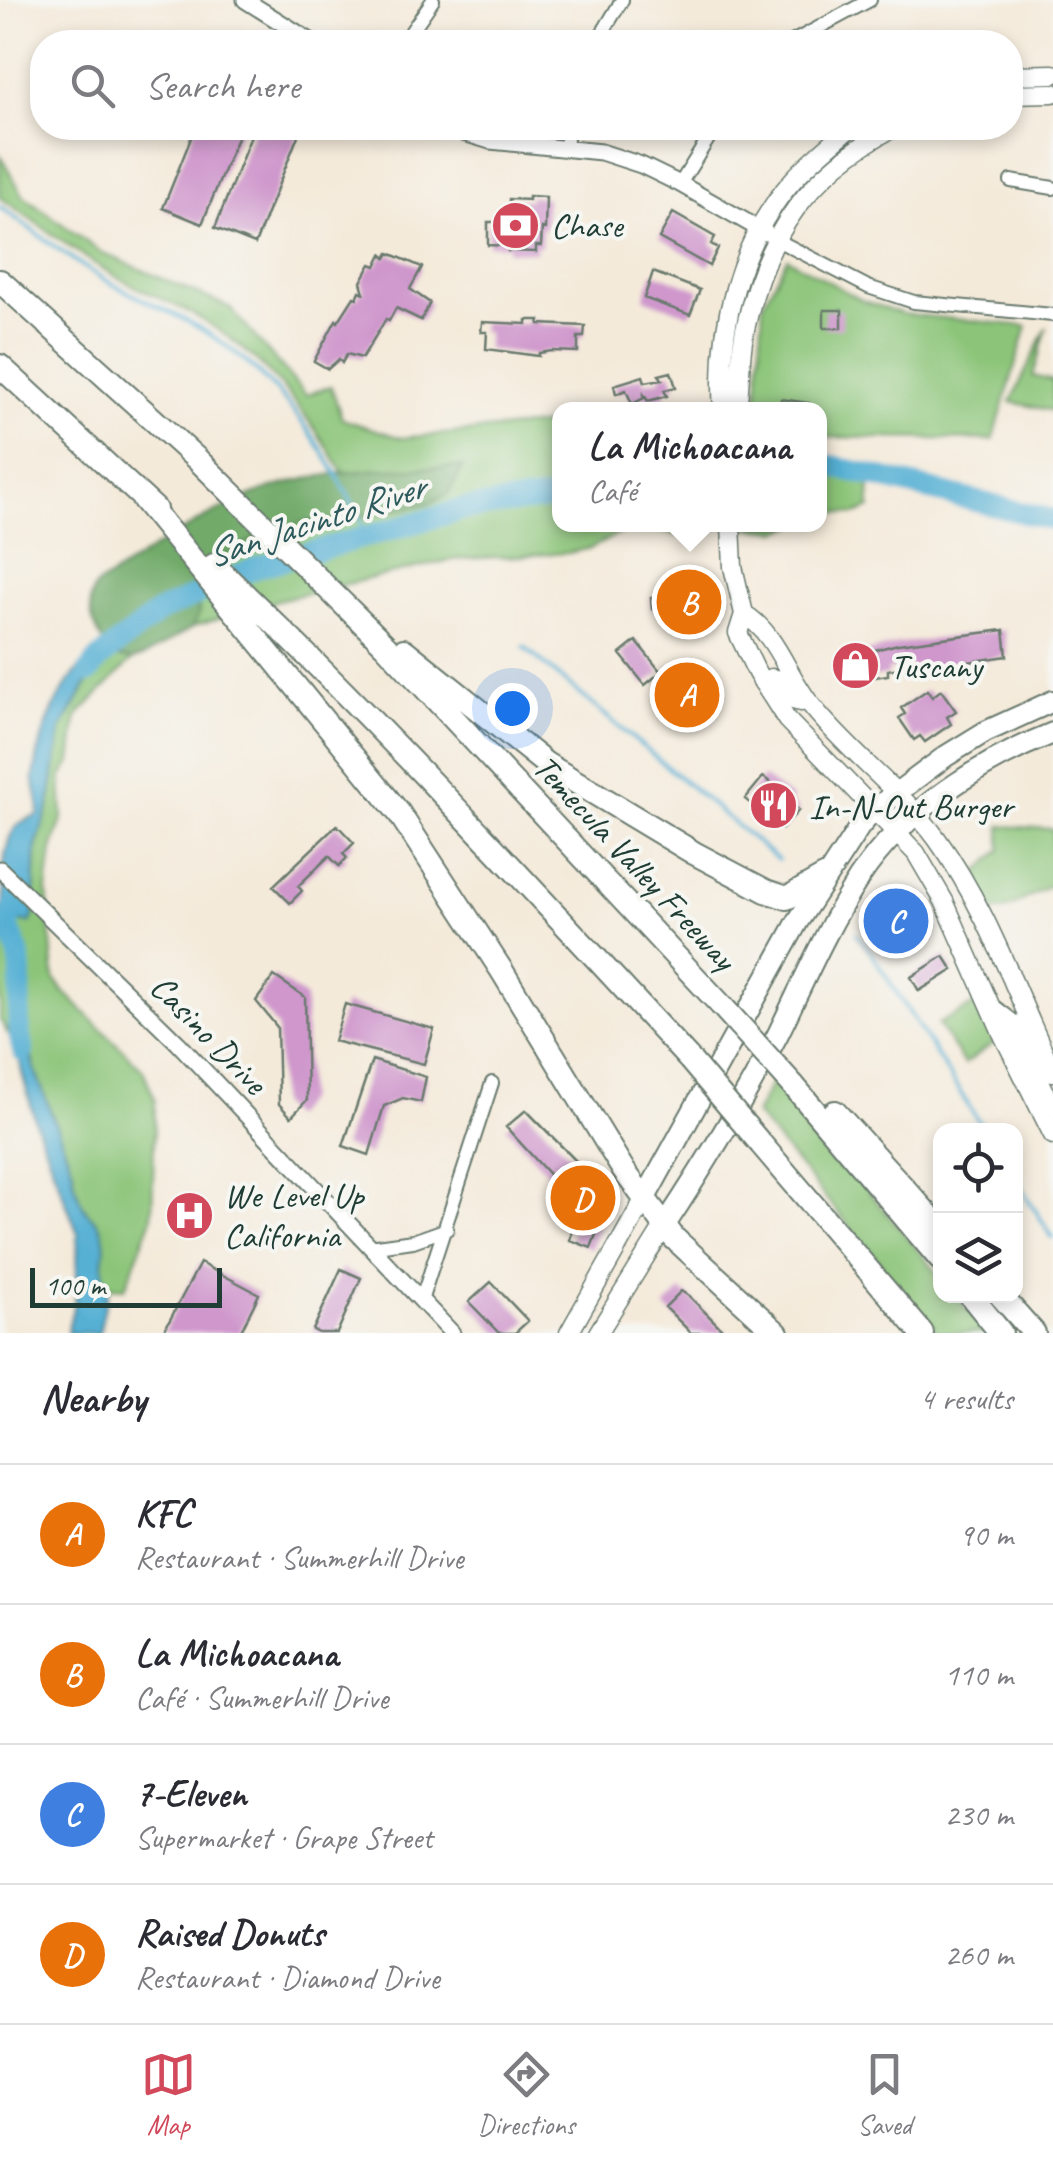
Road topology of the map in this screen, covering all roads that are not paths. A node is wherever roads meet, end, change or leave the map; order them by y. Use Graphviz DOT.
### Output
graph roads {
  1 [pos="244,0"];
  2 [pos="433,0"];
  3 [pos="622,0"];
  4 [pos="870,0"];
  5 [pos="293,30"];
  6 [pos="412,30"];
  7 [pos="603,30"];
  8 [pos="814,30"];
  9 [pos="1053,74"];
  10 [pos="1023,75"];
  11 [pos="1053,93"];
  12 [pos="1023,94"];
  13 [pos="487,140"];
  14 [pos="567,140"];
  15 [pos="708,140"];
  16 [pos="837,140"];
  17 [pos="869,140"];
  18 [pos="566,148"];
  19 [pos="1011,181"];
  20 [pos="680,184"];
  21 [pos="1053,188"];
  22 [pos="766,234"];
  23 [pos="0,281"];
  24 [pos="1053,315"];
  25 [pos="0,366"];
  26 [pos="723,402"];
  27 [pos="738,402"];
  28 [pos="144,498"];
  29 [pos="731,532"];
  30 [pos="744,614"];
  31 [pos="386,645"];
  32 [pos="763,683"];
  33 [pos="1053,701"];
  34 [pos="809,703"];
  35 [pos="1053,732"];
  36 [pos="896,795"];
  37 [pos="875,809"];
  38 [pos="915,815"];
  39 [pos="898,831"];
  40 [pos="0,869"];
  41 [pos="824,876"];
  42 [pos="992,1008"];
  43 [pos="1053,1072"];
  44 [pos="798,1082"];
  45 [pos="492,1083"];
  46 [pos="1053,1108"];
  47 [pos="1053,1135"];
  48 [pos="645,1198"];
  49 [pos="933,1221"];
  50 [pos="666,1225"];
  51 [pos="447,1229"];
  52 [pos="369,1247"];
  53 [pos="933,1250"];
  54 [pos="421,1301"];
  55 [pos="977,1303"];
  56 [pos="1006,1303"];
  57 [pos="452,1333"];
  58 [pos="568,1333"];
  59 [pos="598,1333"];
  60 [pos="777,1333"];
  61 [pos="922,1333"];
  62 [pos="1002,1333"];
  63 [pos="1034,1333"];
  1 -- 5 [label="street"];
  2 -- 6 [label="street"];
  3 -- 7 [label="street"];
  4 -- 8 [label="street"];
  9 -- 10 [label="main road"];
  11 -- 12 [label="main road"];
  13 -- 18 [label="street"];
  14 -- 18 [label="street"];
  15 -- 20 [label="street"];
  16 -- 22 [label="main road"];
  17 -- 22 [label="main road"];
  18 -- 20 [label="street"];
  19 -- 21 [label="street"];
  20 -- 22 [label="street"];
  22 -- 24 [label="street"];
  22 -- 26 [label="main road"];
  22 -- 27 [label="main road"];
  23 -- 31 [label="highway, Temecula Valley Freeway"];
  25 -- 28 [label="highway"];
  28 -- 48 [label="highway"];
  28 -- 61 [label="highway, bridge"];
  29 -- 30 [label="main road"];
  30 -- 32 [label="main road"];
  30 -- 34 [label="main road"];
  31 -- 41 [label="highway"];
  31 -- 44 [label="highway, Temecula Valley Freeway, bridge"];
  32 -- 34 [label="main road"];
  32 -- 37 [label="main road"];
  33 -- 36 [label="main road"];
  34 -- 36 [label="main road"];
  35 -- 38 [label="main road"];
  36 -- 37 [label="main road"];
  36 -- 38 [label="main road"];
  37 -- 39 [label="main road"];
  37 -- 41 [label="main road"];
  38 -- 39 [label="main road"];
  38 -- 43 [label="main road"];
  39 -- 42 [label="main road"];
  39 -- 50 [label="main road"];
  40 -- 52 [label="street, Casino Drive"];
  41 -- 48 [label="main road"];
  42 -- 46 [label="main road"];
  42 -- 47 [label="main road"];
  44 -- 49 [label="highway"];
  44 -- 53 [label="highway, Temecula Valley Freeway"];
  45 -- 51 [label="street"];
  48 -- 50 [label="highway"];
  48 -- 58 [label="main road"];
  50 -- 59 [label="main road"];
  50 -- 60 [label="highway"];
  51 -- 52 [label="street"];
  51 -- 54 [label="street"];
  52 -- 54 [label="street, Casino Drive"];
  54 -- 57 [label="street, Casino Drive"];
  55 -- 62 [label="highway"];
  56 -- 63 [label="highway"];
}
